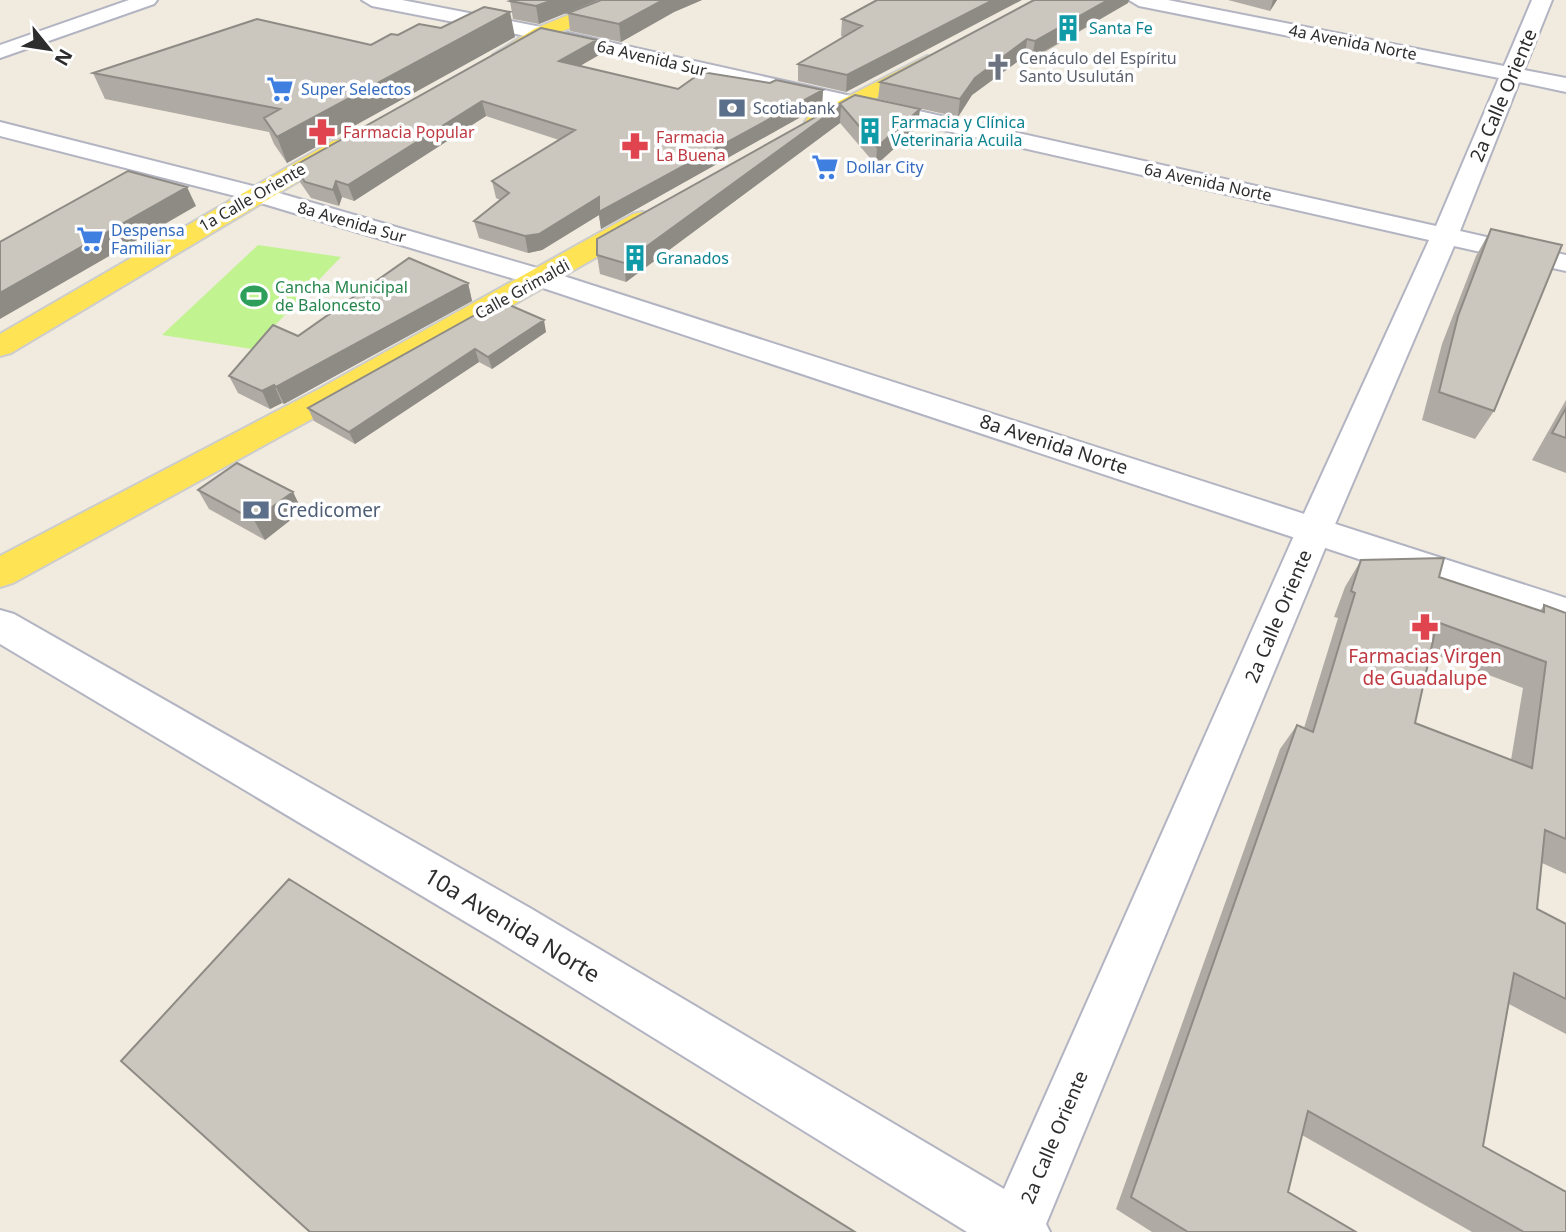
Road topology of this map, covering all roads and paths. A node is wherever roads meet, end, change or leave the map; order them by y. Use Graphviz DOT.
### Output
graph roads {
  1 [pos="147,0"];
  2 [pos="372,0"];
  3 [pos="622,0"];
  4 [pos="1139,0"];
  5 [pos="1542,0"];
  6 [pos="404,3"];
  7 [pos="541,33"];
  8 [pos="946,51"];
  9 [pos="0,52"];
  10 [pos="482,66"];
  11 [pos="1511,73"];
  12 [pos="1566,85"];
  13 [pos="849,103"];
  14 [pos="0,129"];
  15 [pos="363,134"];
  16 [pos="790,137"];
  17 [pos="152,168"];
  18 [pos="117,187"];
  19 [pos="256,194"];
  20 [pos="671,204"];
  21 [pos="1445,235"];
  22 [pos="1566,262"];
  23 [pos="541,278"];
  24 [pos="0,347"];
  25 [pos="1315,529"];
  26 [pos="0,573"];
  27 [pos="1566,613"];
  28 [pos="0,625"];
  29 [pos="1017,1231"];
  1 -- 9 [label="street"];
  2 -- 6 [label="street, 6a Avenida Sur"];
  3 -- 7 [label="main road"];
  4 -- 11 [label="street, 4a Avenida Norte"];
  5 -- 11 [label="street, 2a Calle Oriente"];
  6 -- 7 [label="street, 6a Avenida Sur"];
  7 -- 10 [label="main road"];
  7 -- 13 [label="street, 6a Avenida Sur"];
  8 -- 13 [label="main road"];
  11 -- 12 [label="street, 4a Avenida Norte"];
  11 -- 21 [label="street, 2a Calle Oriente"];
  13 -- 16 [label="main road"];
  13 -- 21 [label="street, 6a Avenida Norte"];
  14 -- 17 [label="street, 8a Avenida Sur"];
  15 -- 19 [label="main road, 1a Calle Oriente"];
  17 -- 18 [label="street"];
  17 -- 19 [label="street, 8a Avenida Sur"];
  19 -- 23 [label="street, 8a Avenida Sur"];
  19 -- 24 [label="main road, 1a Calle Oriente"];
  20 -- 23 [label="main road, Calle Grimaldi"];
  21 -- 22 [label="street, 6a Avenida Norte"];
  21 -- 25 [label="street, 2a Calle Oriente"];
  23 -- 25 [label="street, 8a Avenida Norte"];
  23 -- 26 [label="main road, Calle Grimaldi"];
  25 -- 27 [label="street, 8a Avenida Norte"];
  25 -- 29 [label="street, 2a Calle Oriente"];
  28 -- 29 [label="street, 10a Avenida Norte"];
}
